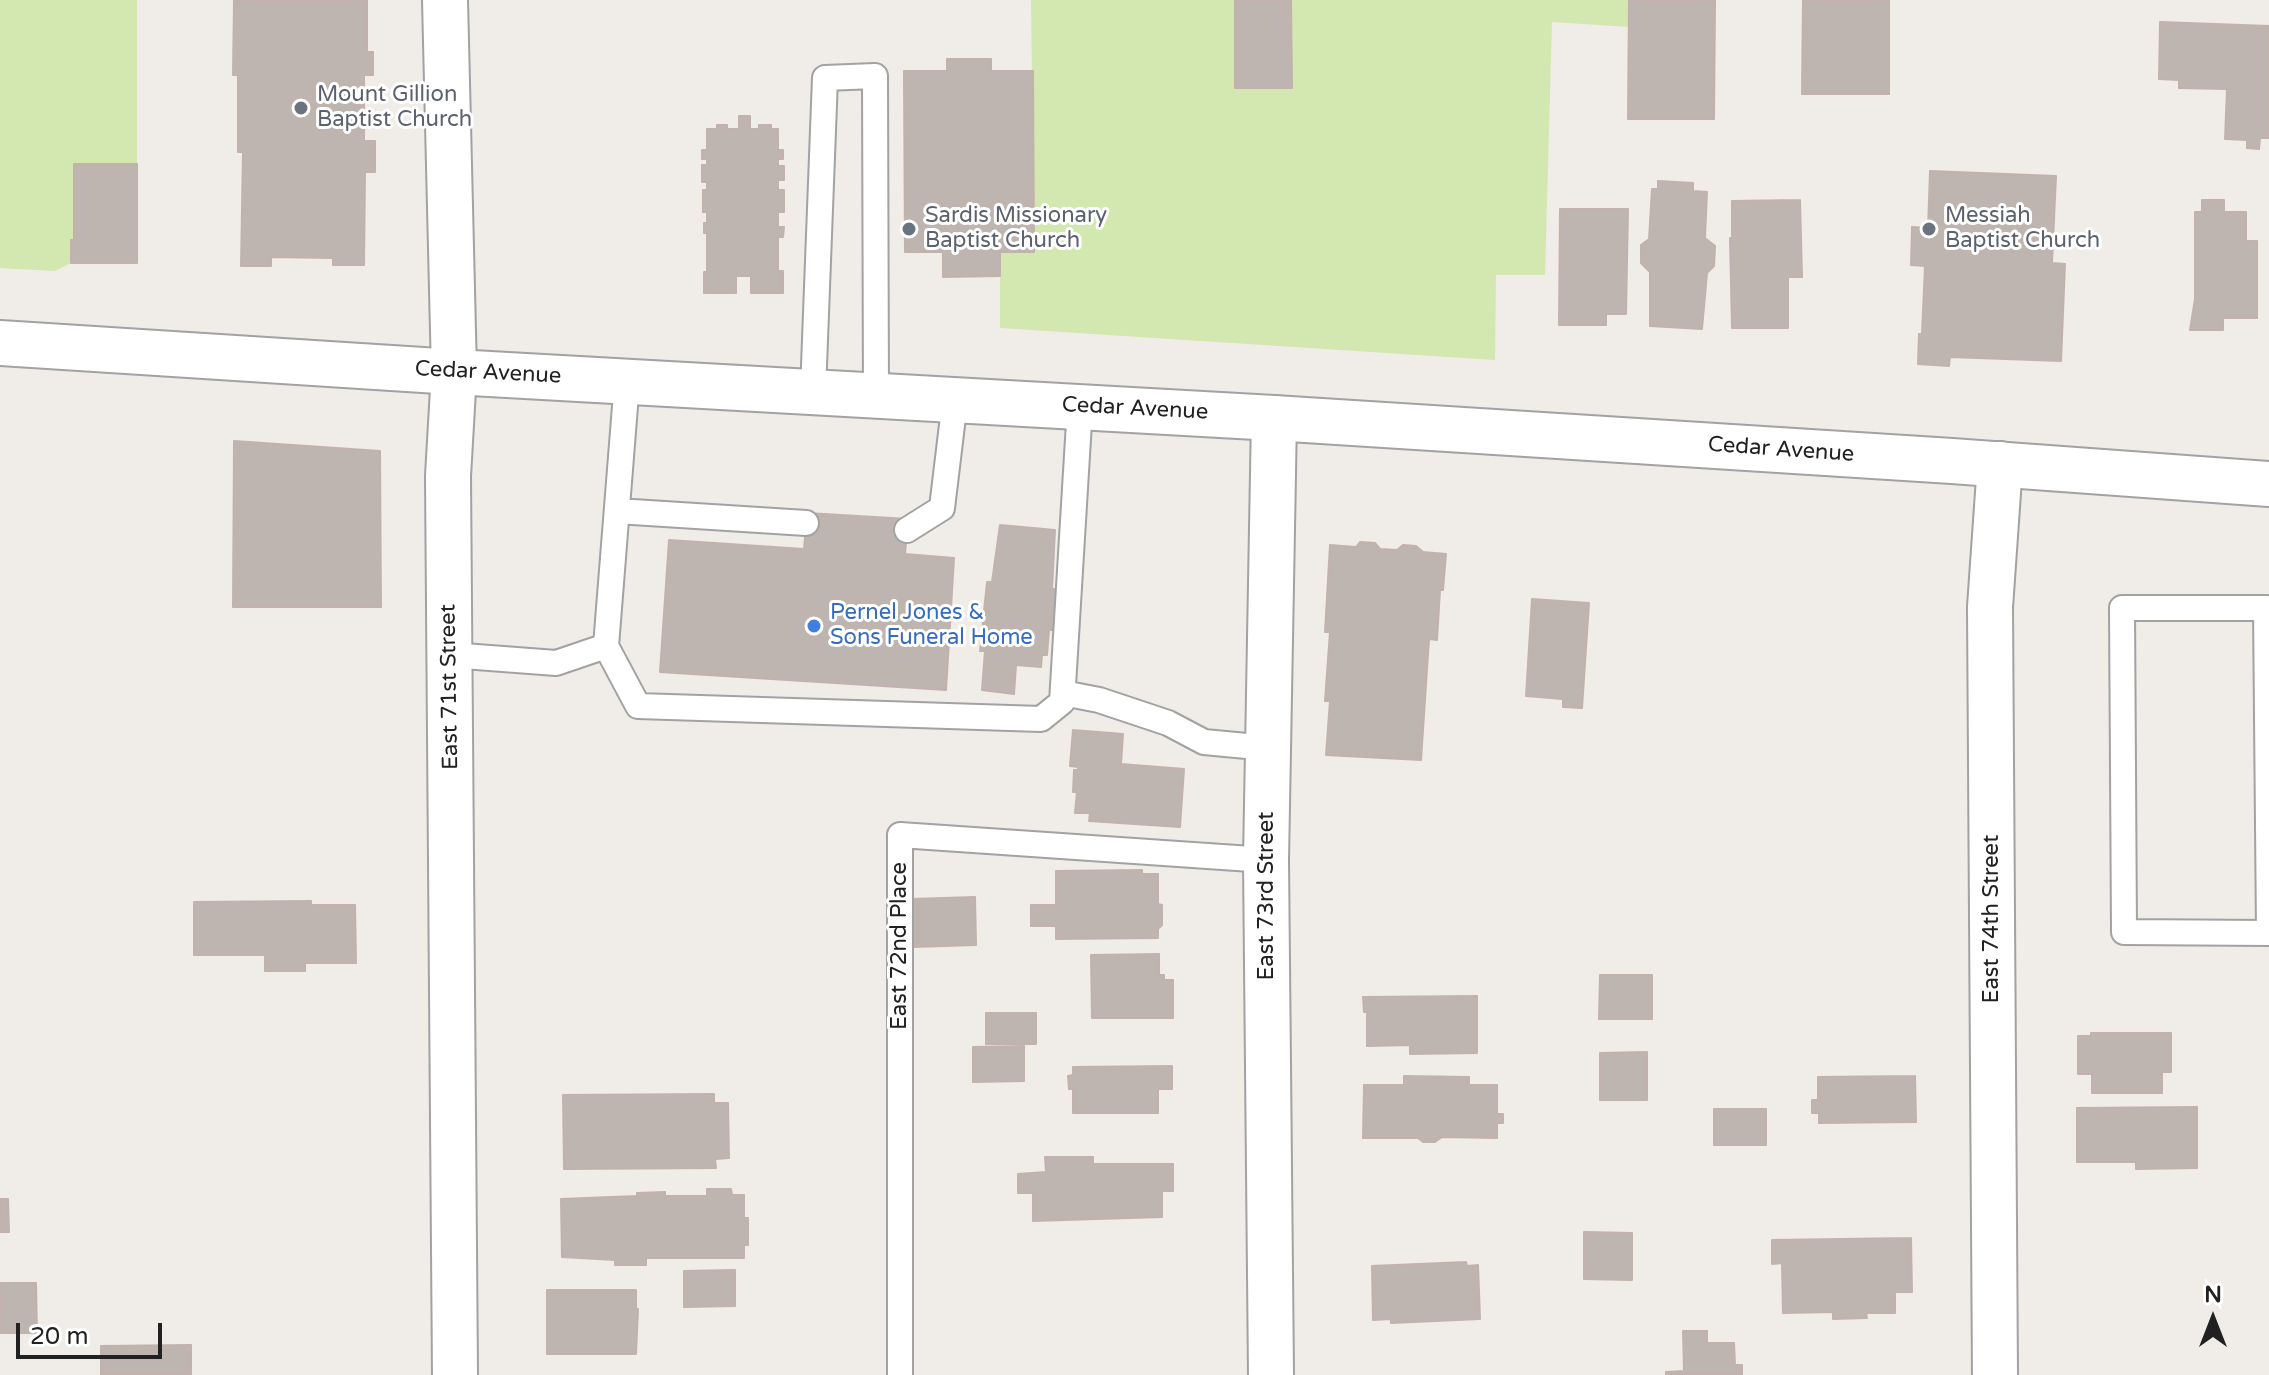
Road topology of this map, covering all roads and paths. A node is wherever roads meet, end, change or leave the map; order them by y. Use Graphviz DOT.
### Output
graph roads {
  1 [pos="445,0"];
  2 [pos="0,343"];
  3 [pos="454,372"];
  4 [pos="627,381"];
  5 [pos="813,392"];
  6 [pos="876,396"];
  7 [pos="955,400"];
  8 [pos="1080,406"];
  9 [pos="1274,418"];
  10 [pos="2000,464"];
  11 [pos="2269,484"];
  12 [pos="617,511"];
  13 [pos="806,523"];
  14 [pos="907,530"];
  15 [pos="2122,608"];
  16 [pos="606,646"];
  17 [pos="450,655"];
  18 [pos="1063,693"];
  19 [pos="1268,748"];
  20 [pos="1266,860"];
  21 [pos="455,1375"];
  22 [pos="900,1375"];
  23 [pos="1271,1375"];
  24 [pos="1995,1375"];
  1 -- 3 [label="street, East 71st Street"];
  2 -- 3 [label="street, Cedar Avenue"];
  3 -- 4 [label="street, Cedar Avenue"];
  3 -- 17 [label="street, East 71st Street"];
  4 -- 5 [label="street, Cedar Avenue"];
  4 -- 12 [label="lane"];
  5 -- 6 [label="street, Cedar Avenue"];
  5 -- 6 [label="lane"];
  6 -- 7 [label="street, Cedar Avenue"];
  7 -- 8 [label="street, Cedar Avenue"];
  7 -- 14 [label="lane"];
  8 -- 9 [label="street, Cedar Avenue"];
  8 -- 18 [label="lane"];
  9 -- 10 [label="street, Cedar Avenue"];
  9 -- 19 [label="street, East 73rd Street"];
  10 -- 11 [label="street, Cedar Avenue"];
  10 -- 24 [label="street, East 74th Street"];
  12 -- 13 [label="lane"];
  12 -- 16 [label="lane"];
  15 -- 15 [label="lane"];
  16 -- 17 [label="lane"];
  16 -- 18 [label="lane"];
  17 -- 21 [label="street, East 71st Street"];
  18 -- 19 [label="lane"];
  19 -- 20 [label="street, East 73rd Street"];
  20 -- 22 [label="lane, East 72nd Place"];
  20 -- 23 [label="street, East 73rd Street"];
}
